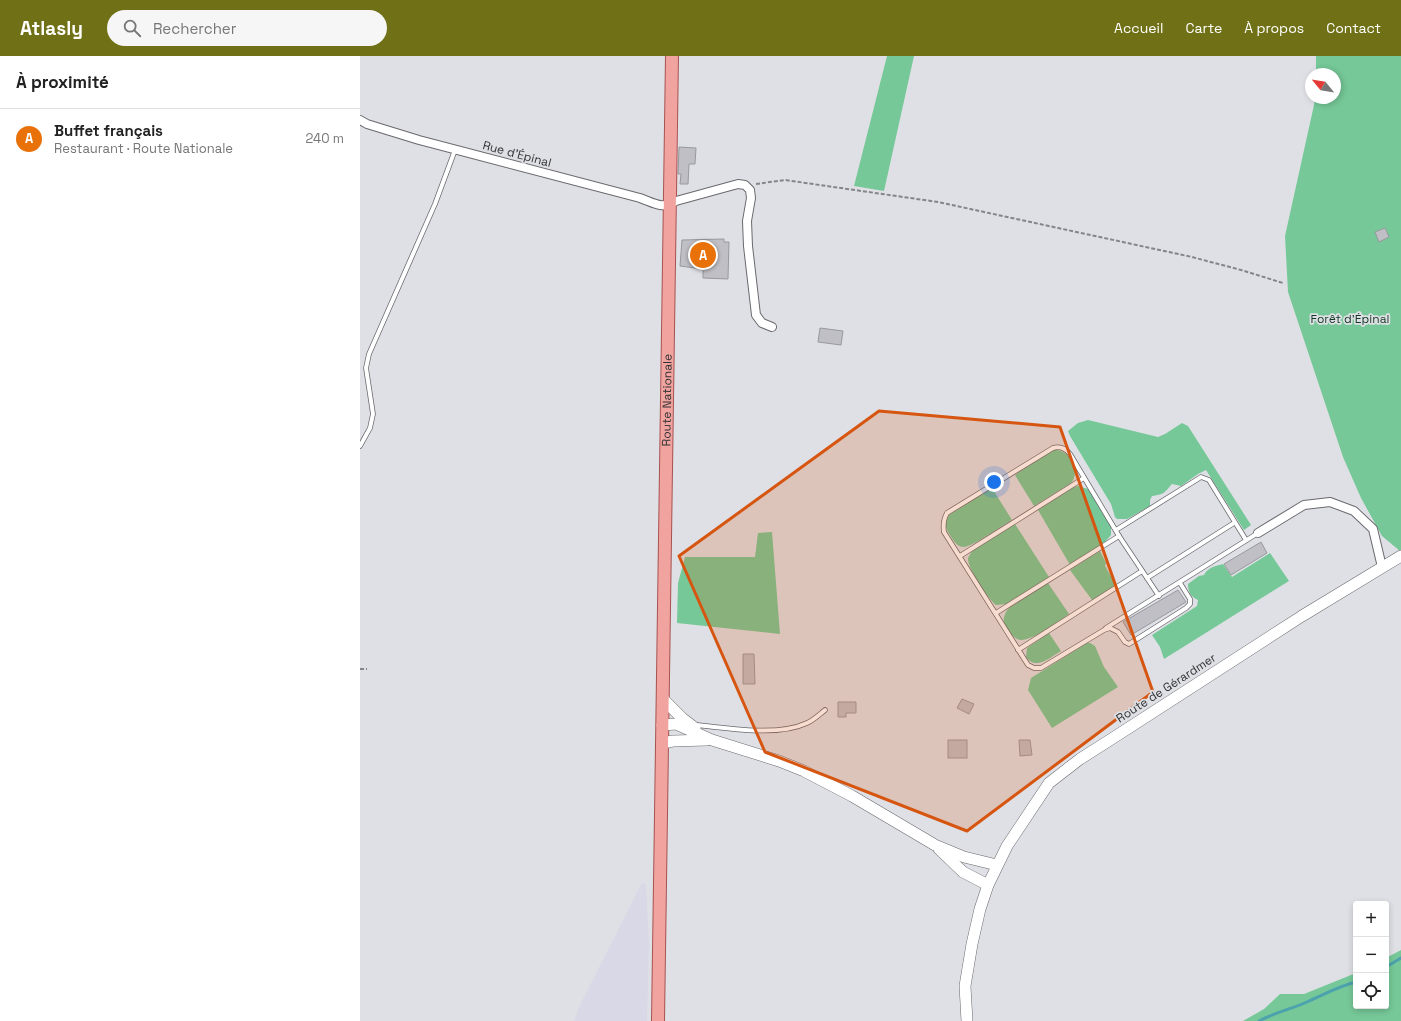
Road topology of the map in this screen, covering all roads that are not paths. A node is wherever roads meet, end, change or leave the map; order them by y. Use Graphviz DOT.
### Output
graph roads {
  1 [pos="672,56"];
  2 [pos="360,120"];
  3 [pos="455,150"];
  4 [pos="670,205"];
  5 [pos="772,327"];
  6 [pos="360,446"];
  7 [pos="1084,478"];
  8 [pos="1234,523"];
  9 [pos="1116,530"];
  10 [pos="1258,533"];
  11 [pos="1119,536"];
  12 [pos="1246,540"];
  13 [pos="960,556"];
  14 [pos="1401,556"];
  15 [pos="1382,567"];
  16 [pos="1142,571"];
  17 [pos="1147,578"];
  18 [pos="1180,583"];
  19 [pos="1159,596"];
  20 [pos="996,613"];
  21 [pos="1104,630"];
  22 [pos="1018,650"];
  23 [pos="663,699"];
  24 [pos="825,710"];
  25 [pos="662,725"];
  26 [pos="692,725"];
  27 [pos="712,740"];
  28 [pos="662,743"];
  29 [pos="935,845"];
  30 [pos="997,865"];
  31 [pos="988,885"];
  32 [pos="658,1021"];
  33 [pos="967,1021"];
  1 -- 4 [label="main road, Route Nationale"];
  2 -- 3 [label="street, Rue d’Épinal"];
  3 -- 4 [label="street, Rue d’Épinal"];
  3 -- 6 [label="lane"];
  4 -- 5 [label="street"];
  4 -- 23 [label="main road, Route Nationale"];
  7 -- 9 [label="lane"];
  7 -- 13 [label="lane"];
  7 -- 13 [label="lane"];
  8 -- 9 [label="lane"];
  8 -- 12 [label="lane"];
  8 -- 17 [label="lane"];
  9 -- 11 [label="lane"];
  10 -- 12 [label="lane"];
  10 -- 15 [label="street"];
  11 -- 16 [label="lane"];
  11 -- 20 [label="lane"];
  12 -- 18 [label="lane"];
  13 -- 20 [label="lane"];
  14 -- 15 [label="main road, Route de Gérardmer"];
  15 -- 30 [label="main road, Route de Gérardmer"];
  16 -- 17 [label="lane"];
  16 -- 22 [label="lane"];
  17 -- 19 [label="lane"];
  18 -- 19 [label="lane"];
  18 -- 21 [label="lane"];
  19 -- 21 [label="lane"];
  20 -- 22 [label="lane"];
  21 -- 22 [label="lane"];
  23 -- 25 [label="main road, Route Nationale"];
  23 -- 26 [label="main road"];
  24 -- 26 [label="lane"];
  25 -- 27 [label="main road"];
  25 -- 28 [label="main road, Route Nationale"];
  26 -- 27 [label="main road"];
  27 -- 28 [label="main road"];
  27 -- 29 [label="main road"];
  28 -- 32 [label="main road, Route Nationale"];
  29 -- 30 [label="main road"];
  29 -- 31 [label="main road"];
  30 -- 31 [label="main road, Route de Gérardmer"];
  31 -- 33 [label="main road, Route de Gérardmer"];
}
